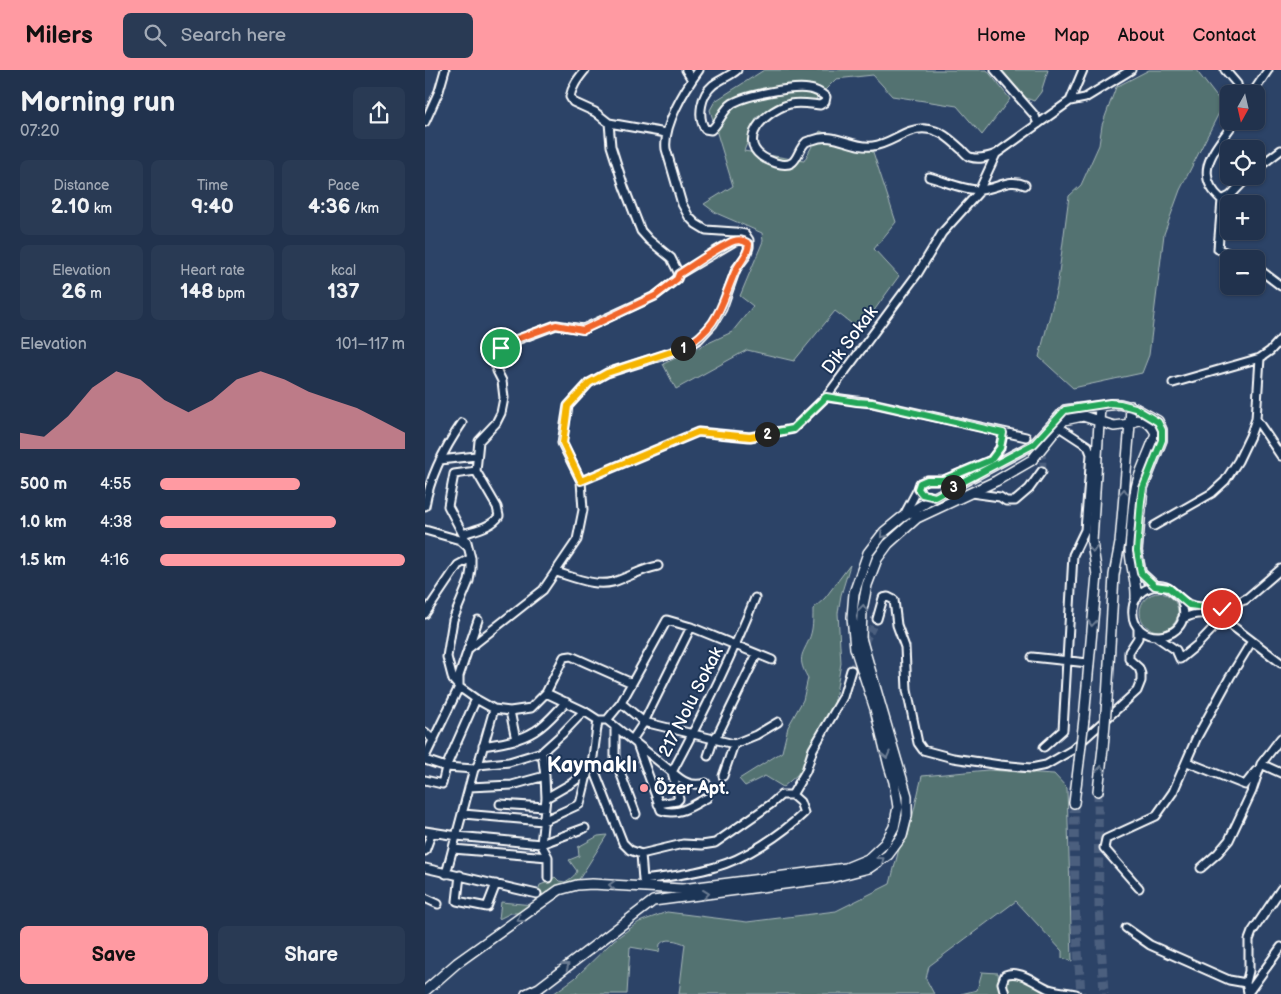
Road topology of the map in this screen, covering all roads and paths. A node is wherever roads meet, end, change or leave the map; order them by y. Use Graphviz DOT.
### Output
graph roads {
  1 [pos="445,70"];
  2 [pos="585,70"];
  3 [pos="686,70"];
  4 [pos="699,70"];
  5 [pos="737,70"];
  6 [pos="995,70"];
  7 [pos="1083,70"];
  8 [pos="1131,70"];
  9 [pos="1225,70"];
  10 [pos="1268,70"];
  11 [pos="692,80"];
  12 [pos="1237,85"];
  13 [pos="1258,85"];
  14 [pos="1070,101"];
  15 [pos="425,122"];
  16 [pos="609,123"];
  17 [pos="1038,124"];
  18 [pos="1229,130"];
  19 [pos="666,133"];
  20 [pos="1281,150"];
  21 [pos="996,154"];
  22 [pos="1265,163"];
  23 [pos="929,177"];
  24 [pos="1025,185"];
  25 [pos="1240,185"];
  26 [pos="979,190"];
  27 [pos="1231,195"];
  28 [pos="1220,198"];
  29 [pos="1220,224"];
  30 [pos="749,244"];
  31 [pos="1220,250"];
  32 [pos="679,274"];
  33 [pos="1265,274"];
  34 [pos="1281,286"];
  35 [pos="1281,339"];
  36 [pos="1259,358"];
  37 [pos="1173,383"];
  38 [pos="826,397"];
  39 [pos="1101,406"];
  40 [pos="1131,406"];
  41 [pos="1256,419"];
  42 [pos="461,423"];
  43 [pos="1099,423"];
  44 [pos="1130,424"];
  45 [pos="1059,427"];
  46 [pos="1003,433"];
  47 [pos="1026,437"];
  48 [pos="476,456"];
  49 [pos="1281,456"];
  50 [pos="439,460"];
  51 [pos="476,471"];
  52 [pos="1042,471"];
  53 [pos="581,481"];
  54 [pos="997,481"];
  55 [pos="918,489"];
  56 [pos="971,493"];
  57 [pos="1000,496"];
  58 [pos="935,497"];
  59 [pos="425,506"];
  60 [pos="903,517"];
  61 [pos="1153,526"];
  62 [pos="425,530"];
  63 [pos="463,534"];
  64 [pos="468,548"];
  65 [pos="471,558"];
  66 [pos="658,566"];
  67 [pos="1281,569"];
  68 [pos="555,572"];
  69 [pos="1155,586"];
  70 [pos="755,598"];
  71 [pos="1136,598"];
  72 [pos="1247,598"];
  73 [pos="1181,599"];
  74 [pos="425,614"];
  75 [pos="877,619"];
  76 [pos="1183,619"];
  77 [pos="479,620"];
  78 [pos="691,627"];
  79 [pos="1138,627"];
  80 [pos="1173,632"];
  81 [pos="1148,635"];
  82 [pos="1157,637"];
  83 [pos="1138,638"];
  84 [pos="1253,641"];
  85 [pos="736,645"];
  86 [pos="1173,648"];
  87 [pos="468,649"];
  88 [pos="757,654"];
  89 [pos="1032,657"];
  90 [pos="772,660"];
  91 [pos="1067,660"];
  92 [pos="1088,663"];
  93 [pos="1281,663"];
  94 [pos="851,670"];
  95 [pos="632,683"];
  96 [pos="459,687"];
  97 [pos="546,692"];
  98 [pos="476,699"];
  99 [pos="566,702"];
  100 [pos="621,704"];
  101 [pos="494,709"];
  102 [pos="509,711"];
  103 [pos="584,711"];
  104 [pos="598,720"];
  105 [pos="607,720"];
  106 [pos="644,722"];
  107 [pos="778,722"];
  108 [pos="615,728"];
  109 [pos="425,732"];
  110 [pos="693,733"];
  111 [pos="714,738"];
  112 [pos="1281,738"];
  113 [pos="516,740"];
  114 [pos="434,741"];
  115 [pos="634,742"];
  116 [pos="734,744"];
  117 [pos="483,746"];
  118 [pos="1044,747"];
  119 [pos="542,752"];
  120 [pos="708,756"];
  121 [pos="425,758"];
  122 [pos="1187,762"];
  123 [pos="592,764"];
  124 [pos="1261,764"];
  125 [pos="446,767"];
  126 [pos="476,767"];
  127 [pos="588,771"];
  128 [pos="672,772"];
  129 [pos="1281,773"];
  130 [pos="545,776"];
  131 [pos="723,776"];
  132 [pos="425,780"];
  133 [pos="706,783"];
  134 [pos="469,787"];
  135 [pos="1098,790"];
  136 [pos="791,795"];
  137 [pos="546,798"];
  138 [pos="707,798"];
  139 [pos="1074,803"];
  140 [pos="500,804"];
  141 [pos="658,804"];
  142 [pos="545,807"];
  143 [pos="463,814"];
  144 [pos="636,814"];
  145 [pos="543,821"];
  146 [pos="585,828"];
  147 [pos="429,831"];
  148 [pos="457,836"];
  149 [pos="541,844"];
  150 [pos="453,849"];
  151 [pos="425,850"];
  152 [pos="641,854"];
  153 [pos="548,857"];
  154 [pos="425,868"];
  155 [pos="1201,868"];
  156 [pos="446,874"];
  157 [pos="460,876"];
  158 [pos="548,878"];
  159 [pos="497,884"];
  160 [pos="1139,888"];
  161 [pos="1281,889"];
  162 [pos="537,894"];
  163 [pos="425,898"];
  164 [pos="438,904"];
  165 [pos="1126,928"];
  166 [pos="1281,947"];
  167 [pos="1246,984"];
  168 [pos="425,990"];
  169 [pos="538,991"];
  170 [pos="1248,993"];
  171 [pos="526,994"];
  172 [pos="1005,994"];
  173 [pos="1076,994"];
  1 -- 15 [label="street"];
  2 -- 16 [label="street"];
  3 -- 11 [label="street"];
  4 -- 11 [label="street"];
  5 -- 21 [label="street"];
  6 -- 17 [label="street"];
  7 -- 14 [label="street"];
  8 -- 14 [label="street"];
  9 -- 12 [label="street"];
  10 -- 13 [label="street"];
  11 -- 19 [label="street"];
  14 -- 17 [label="street"];
  16 -- 19 [label="street"];
  16 -- 32 [label="street"];
  17 -- 21 [label="street"];
  18 -- 28 [label="street"];
  19 -- 30 [label="street"];
  20 -- 22 [label="street"];
  21 -- 26 [label="street, Dik Sokak"];
  23 -- 26 [label="street"];
  24 -- 26 [label="street"];
  25 -- 27 [label="street"];
  26 -- 38 [label="street, Dik Sokak"];
  29 -- 31 [label="street"];
  30 -- 32 [label="street"];
  30 -- 53 [label="street"];
  32 -- 48 [label="street"];
  33 -- 34 [label="street"];
  35 -- 36 [label="street"];
  36 -- 37 [label="street"];
  36 -- 41 [label="street"];
  38 -- 46 [label="street"];
  38 -- 53 [label="street, Dik Sokak"];
  39 -- 40 [label="main road"];
  39 -- 43 [label="main road"];
  39 -- 58 [label="main road"];
  40 -- 44 [label="main road"];
  40 -- 69 [label="main road"];
  41 -- 49 [label="street"];
  41 -- 61 [label="street"];
  42 -- 50 [label="street"];
  43 -- 44 [label="main road"];
  43 -- 45 [label="main road"];
  43 -- 92 [label="main road, one-way"];
  44 -- 71 [label="main road"];
  135 -- 44 [label="main road, one-way, bridge"];
  45 -- 54 [label="main road"];
  45 -- 91 [label="street"];
  46 -- 47 [label="street"];
  46 -- 55 [label="street"];
  48 -- 50 [label="street"];
  48 -- 51 [label="street"];
  50 -- 59 [label="street"];
  51 -- 63 [label="street"];
  51 -- 63 [label="street"];
  52 -- 57 [label="street"];
  53 -- 68 [label="street"];
  54 -- 56 [label="main road"];
  54 -- 57 [label="street"];
  55 -- 58 [label="street"];
  55 -- 60 [label="street"];
  56 -- 57 [label="street"];
  169 -- 56 [label="main road, one-way"];
  58 -- 60 [label="main road"];
  60 -- 168 [label="main road, one-way"];
  62 -- 64 [label="street"];
  63 -- 64 [label="street"];
  64 -- 65 [label="street"];
  65 -- 74 [label="street"];
  65 -- 96 [label="street"];
  66 -- 68 [label="street"];
  67 -- 72 [label="street"];
  68 -- 87 [label="street"];
  69 -- 71 [label="street"];
  69 -- 73 [label="street"];
  70 -- 85 [label="street, 217 Nolu Sokak"];
  71 -- 79 [label="street"];
  72 -- 73 [label="street"];
  72 -- 76 [label="street"];
  73 -- 76 [label="street"];
  75 -- 83 [label="street"];
  76 -- 80 [label="street"];
  77 -- 87 [label="street"];
  78 -- 85 [label="street"];
  78 -- 95 [label="street"];
  78 -- 106 [label="street"];
  79 -- 81 [label="street"];
  79 -- 83 [label="street"];
  80 -- 82 [label="street"];
  80 -- 86 [label="street"];
  81 -- 82 [label="street"];
  81 -- 83 [label="street"];
  82 -- 86 [label="street"];
  84 -- 86 [label="street"];
  84 -- 93 [label="street"];
  84 -- 122 [label="street"];
  85 -- 88 [label="street"];
  85 -- 110 [label="street, 217 Nolu Sokak"];
  87 -- 96 [label="street"];
  88 -- 90 [label="street"];
  88 -- 111 [label="street"];
  89 -- 91 [label="street"];
  91 -- 92 [label="street"];
  91 -- 118 [label="street"];
  92 -- 139 [label="main road, bridge"];
  94 -- 136 [label="street"];
  95 -- 97 [label="street"];
  95 -- 100 [label="street"];
  96 -- 98 [label="street"];
  96 -- 114 [label="street"];
  97 -- 99 [label="street"];
  97 -- 102 [label="street"];
  98 -- 101 [label="street"];
  98 -- 125 [label="street"];
  99 -- 103 [label="street"];
  99 -- 113 [label="street"];
  100 -- 105 [label="street"];
  100 -- 106 [label="street"];
  101 -- 102 [label="street"];
  101 -- 117 [label="street"];
  102 -- 113 [label="street"];
  103 -- 104 [label="street"];
  103 -- 119 [label="street"];
  104 -- 105 [label="street"];
  104 -- 123 [label="street"];
  105 -- 108 [label="street"];
  106 -- 110 [label="street"];
  106 -- 115 [label="street"];
  107 -- 116 [label="street"];
  108 -- 115 [label="street"];
  108 -- 144 [label="street"];
  109 -- 114 [label="street"];
  110 -- 111 [label="street"];
  110 -- 128 [label="street, 217 Nolu Sokak"];
  111 -- 116 [label="street"];
  111 -- 120 [label="street"];
  112 -- 124 [label="street"];
  113 -- 117 [label="street"];
  114 -- 121 [label="street"];
  115 -- 128 [label="street"];
  115 -- 141 [label="street"];
  116 -- 131 [label="street"];
  117 -- 126 [label="street"];
  119 -- 126 [label="street"];
  119 -- 130 [label="street"];
  121 -- 125 [label="street"];
  122 -- 124 [label="street"];
  122 -- 160 [label="street"];
  123 -- 127 [label="street"];
  123 -- 152 [label="street"];
  124 -- 129 [label="street"];
  124 -- 155 [label="street"];
  125 -- 126 [label="street"];
  125 -- 132 [label="street"];
  126 -- 134 [label="street"];
  127 -- 137 [label="street"];
  127 -- 145 [label="street"];
  128 -- 133 [label="street"];
  128 -- 141 [label="street"];
  130 -- 134 [label="street"];
  130 -- 137 [label="street"];
  134 -- 143 [label="street"];
  136 -- 152 [label="street"];
  136 -- 152 [label="street"];
  137 -- 142 [label="street"];
  138 -- 141 [label="street"];
  140 -- 142 [label="street"];
  142 -- 145 [label="street"];
  143 -- 145 [label="street"];
  143 -- 148 [label="street"];
  145 -- 149 [label="street"];
  146 -- 149 [label="street"];
  147 -- 148 [label="street"];
  147 -- 151 [label="street"];
  148 -- 149 [label="street"];
  148 -- 150 [label="street"];
  149 -- 153 [label="street"];
  150 -- 153 [label="street"];
  150 -- 156 [label="street"];
  153 -- 158 [label="street"];
  154 -- 156 [label="street"];
  156 -- 157 [label="street"];
  157 -- 159 [label="street"];
  157 -- 159 [label="street"];
  159 -- 162 [label="street"];
  161 -- 167 [label="street"];
  163 -- 164 [label="street"];
  165 -- 167 [label="street"];
  166 -- 170 [label="street"];
  167 -- 170 [label="street"];
  169 -- 171 [label="main road"];
  172 -- 173 [label="street"];
}
